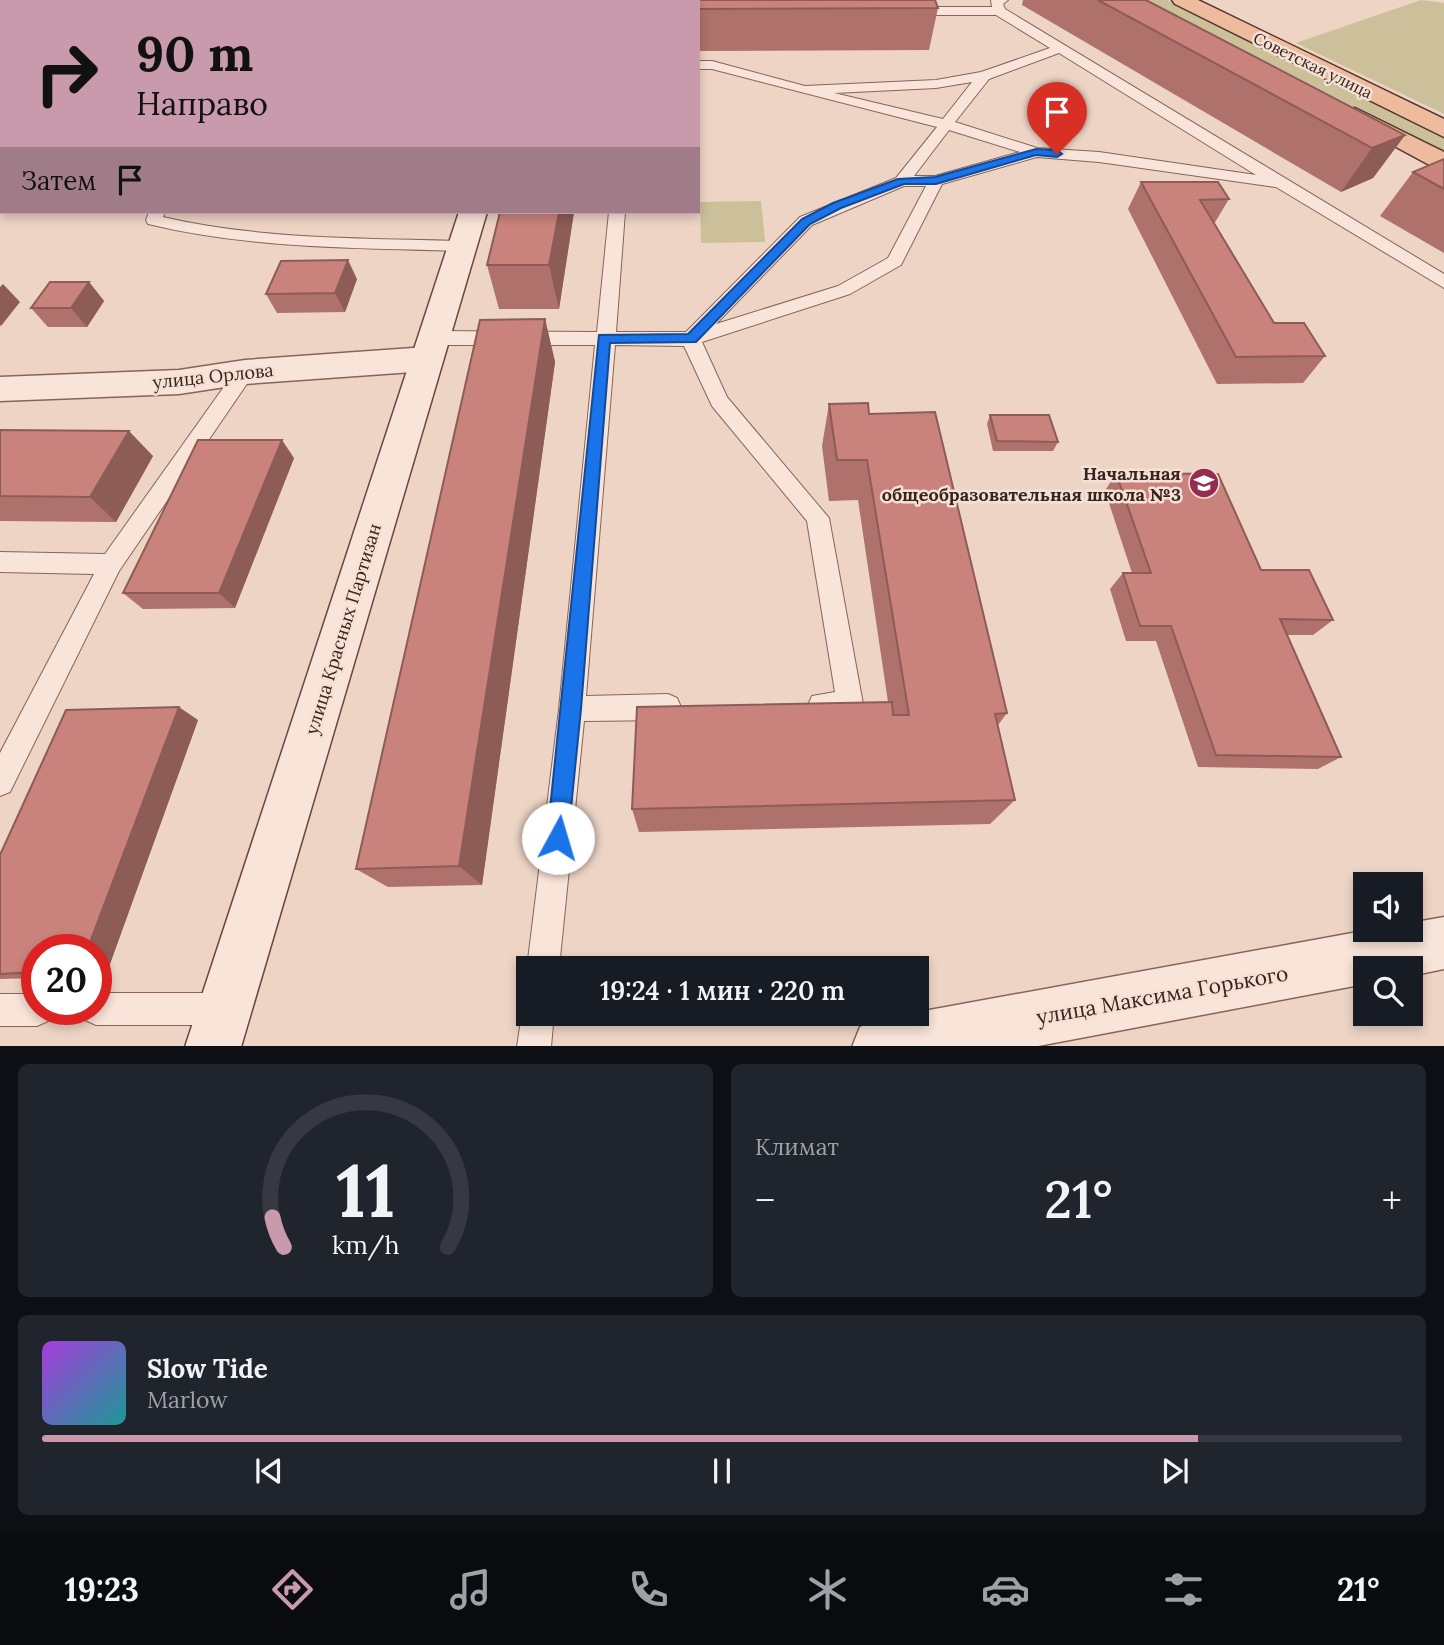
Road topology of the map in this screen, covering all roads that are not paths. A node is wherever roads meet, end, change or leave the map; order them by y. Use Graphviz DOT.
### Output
graph roads {
  1 [pos="1182,0"];
  2 [pos="1001,5"];
  3 [pos="890,11"];
  4 [pos="1160,13"];
  5 [pos="1210,39"];
  6 [pos="1062,48"];
  7 [pos="700,65"];
  8 [pos="984,76"];
  9 [pos="805,90"];
  10 [pos="1333,104"];
  11 [pos="948,125"];
  12 [pos="1444,129"];
  13 [pos="1036,152"];
  14 [pos="1444,162"];
  15 [pos="902,181"];
  16 [pos="936,181"];
  17 [pos="1284,184"];
  18 [pos="156,214"];
  19 [pos="617,214"];
  20 [pos="468,229"];
  21 [pos="1444,282"];
  22 [pos="604,338"];
  23 [pos="691,338"];
  24 [pos="430,349"];
  25 [pos="245,372"];
  26 [pos="0,389"];
  27 [pos="0,562"];
  28 [pos="111,564"];
  29 [pos="794,705"];
  30 [pos="697,707"];
  31 [pos="572,709"];
  32 [pos="0,782"];
  33 [pos="1444,943"];
  34 [pos="544,956"];
  35 [pos="0,1010"];
  36 [pos="21,1010"];
  37 [pos="112,1011"];
  38 [pos="536,1026"];
  39 [pos="219,1028"];
  40 [pos="534,1046"];
  41 [pos="880,1046"];
  1 -- 12 [label="main road, Советская улица"];
  2 -- 3 [label="lane"];
  2 -- 6 [label="lane"];
  4 -- 5 [label="main road"];
  6 -- 8 [label="lane"];
  6 -- 17 [label="lane"];
  7 -- 9 [label="lane"];
  8 -- 9 [label="lane"];
  8 -- 11 [label="lane"];
  9 -- 11 [label="lane"];
  10 -- 14 [label="main road, Советская улица"];
  11 -- 13 [label="lane"];
  11 -- 15 [label="lane"];
  13 -- 16 [label="lane"];
  13 -- 17 [label="lane"];
  15 -- 16 [label="lane"];
  15 -- 23 [label="lane"];
  16 -- 23 [label="lane"];
  17 -- 21 [label="lane"];
  18 -- 20 [label="lane"];
  19 -- 22 [label="lane"];
  20 -- 24 [label="street, улица Красных Партизан"];
  22 -- 23 [label="lane"];
  22 -- 24 [label="lane"];
  22 -- 31 [label="lane"];
  23 -- 29 [label="lane"];
  24 -- 25 [label="street, улица Орлова"];
  24 -- 39 [label="street, улица Красных Партизан"];
  25 -- 26 [label="street, улица Орлова"];
  25 -- 28 [label="lane"];
  27 -- 28 [label="lane"];
  28 -- 32 [label="lane"];
  30 -- 31 [label="lane"];
  31 -- 34 [label="lane"];
  33 -- 41 [label="street, улица Максима Горького"];
  35 -- 36 [label="lane"];
  37 -- 39 [label="lane"];
  38 -- 40 [label="lane"];
}
